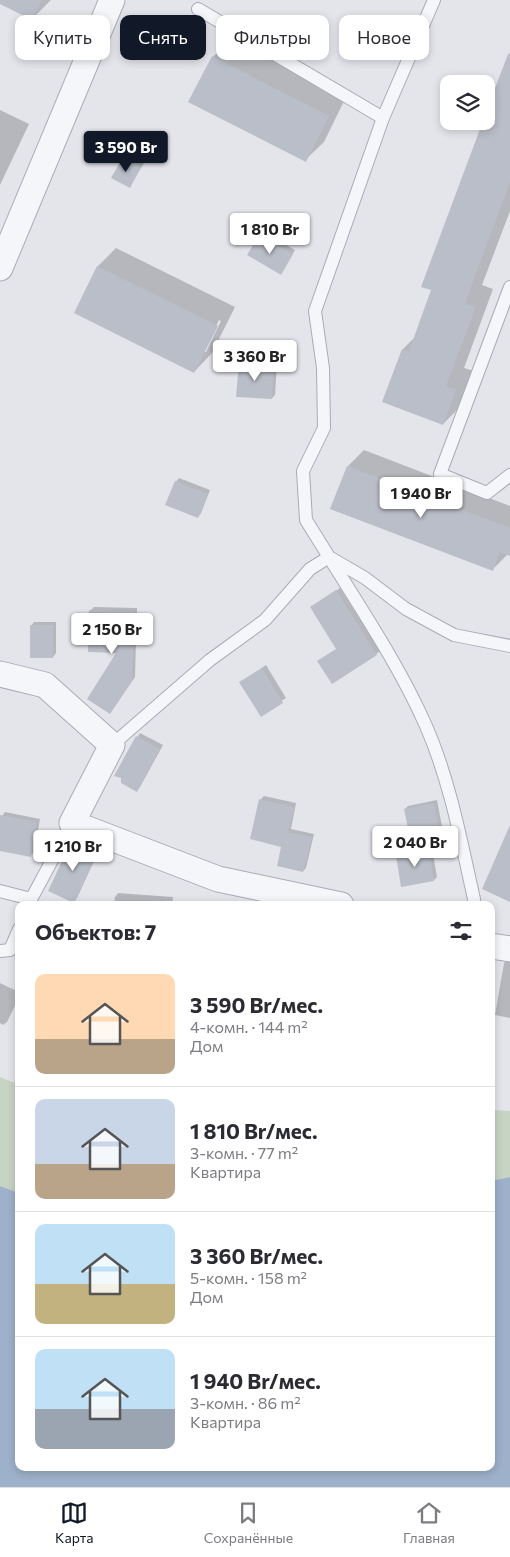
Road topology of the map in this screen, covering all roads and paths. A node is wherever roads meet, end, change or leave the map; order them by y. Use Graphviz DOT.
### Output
graph roads {
  1 [pos="112,0"];
  2 [pos="434,0"];
  3 [pos="198,9"];
  4 [pos="383,118"];
  5 [pos="0,268"];
  6 [pos="510,287"];
  7 [pos="510,475"];
  8 [pos="329,557"];
  9 [pos="510,646"];
  10 [pos="0,674"];
  11 [pos="112,745"];
  12 [pos="72,824"];
  13 [pos="0,890"];
  14 [pos="28,901"];
  15 [pos="31,901"];
  16 [pos="322,901"];
  17 [pos="474,901"];
  18 [pos="15,938"];
  19 [pos="495,947"];
  20 [pos="510,949"];
  21 [pos="0,951"];
  1 -- 5 [label="street"];
  2 -- 4 [label="lane"];
  3 -- 4 [label="lane"];
  4 -- 8 [label="lane"];
  6 -- 7 [label="lane"];
  8 -- 9 [label="lane"];
  8 -- 11 [label="lane"];
  8 -- 17 [label="lane"];
  10 -- 11 [label="street"];
  11 -- 12 [label="street"];
  12 -- 15 [label="lane"];
  12 -- 16 [label="street"];
  13 -- 14 [label="lane"];
  18 -- 21 [label="lane"];
  19 -- 20 [label="street"];
}
